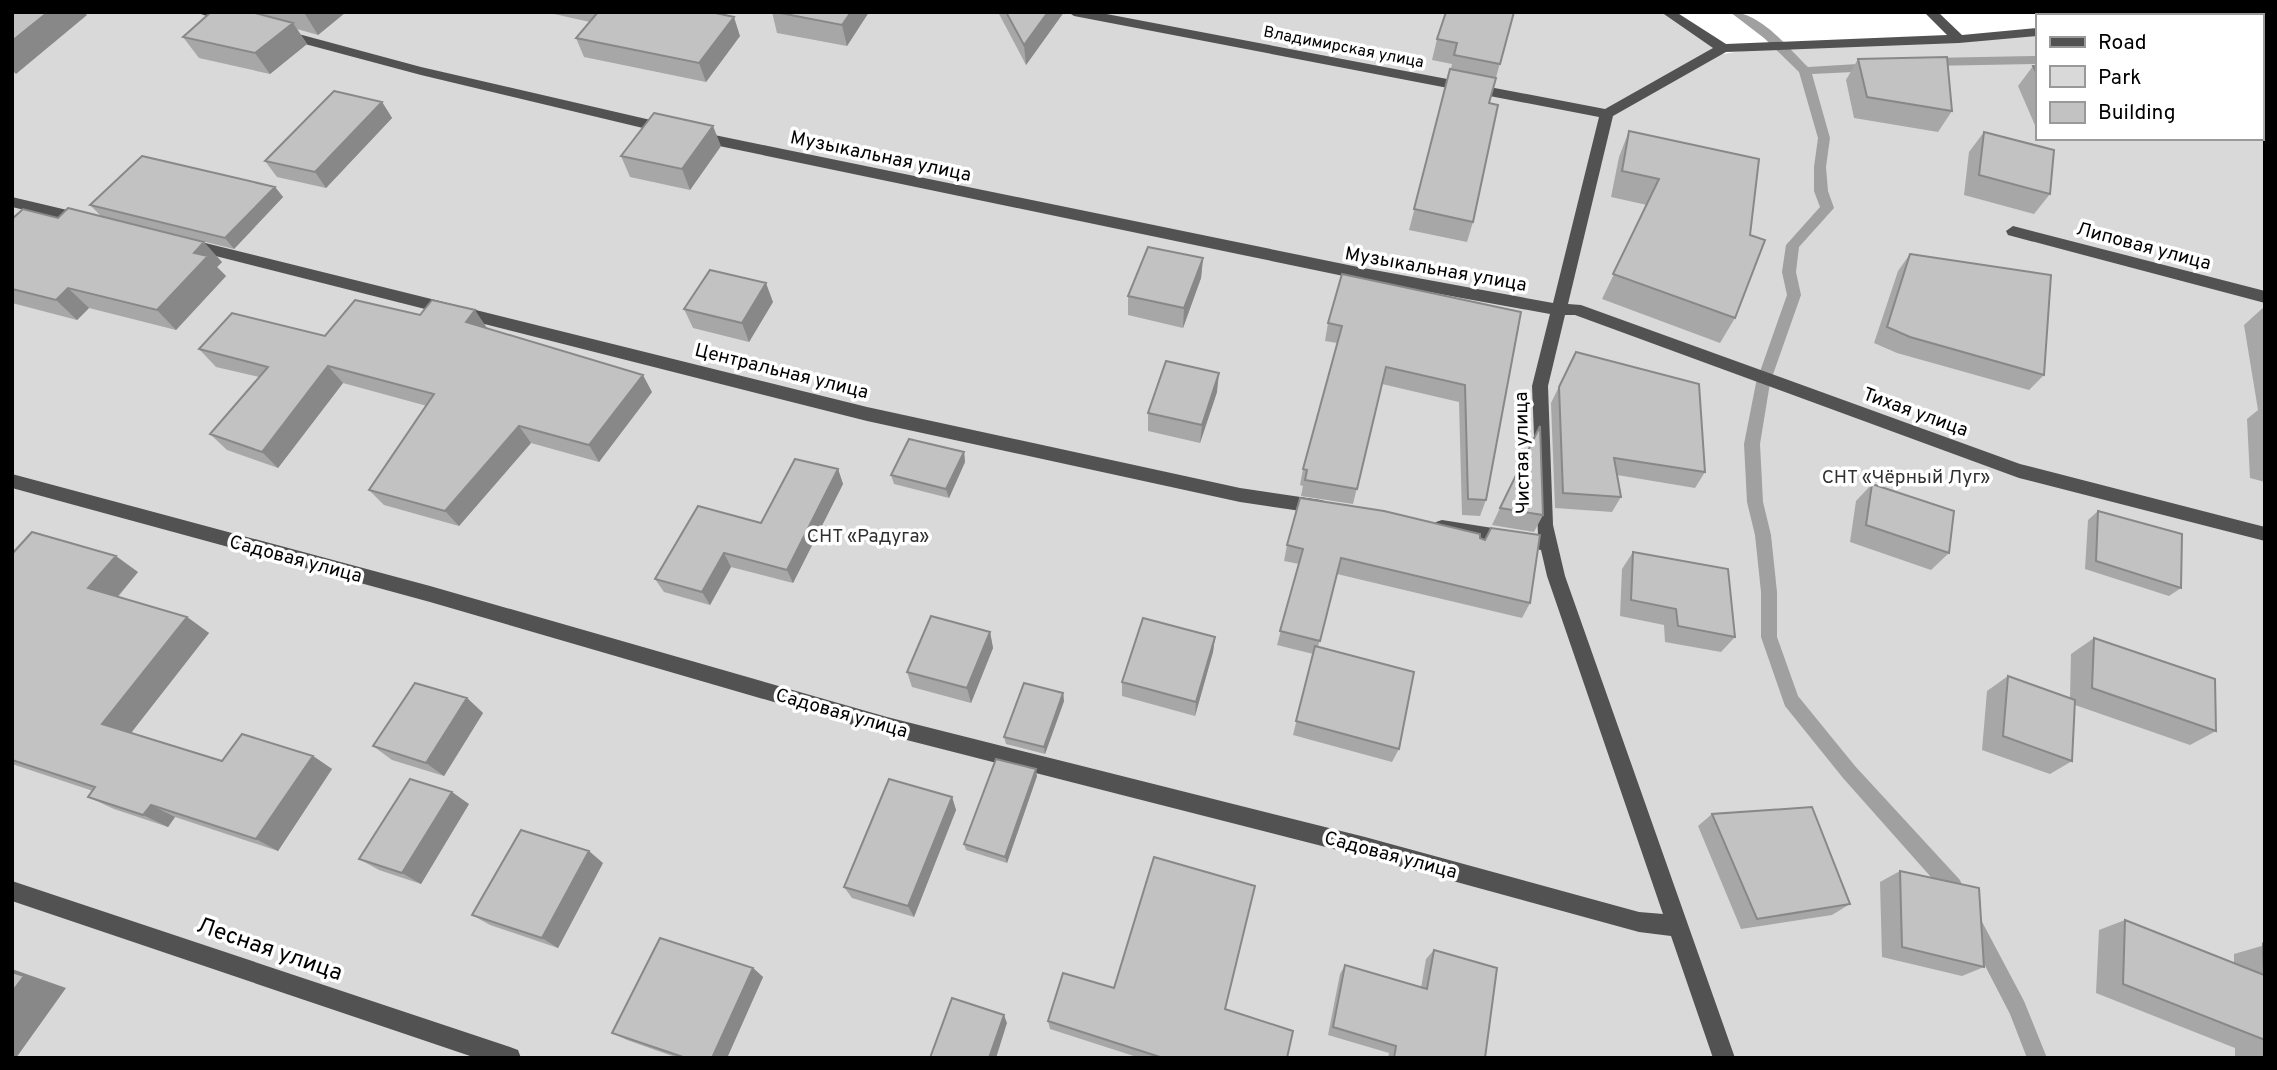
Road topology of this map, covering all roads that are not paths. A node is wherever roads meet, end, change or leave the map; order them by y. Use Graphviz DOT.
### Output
graph roads {
  1 [pos="201,12"];
  2 [pos="1074,12"];
  3 [pos="1667,12"];
  4 [pos="1930,12"];
  5 [pos="240,23"];
  6 [pos="266,29"];
  7 [pos="2036,32"];
  8 [pos="1959,39"];
  9 [pos="1723,48"];
  10 [pos="1607,114"];
  11 [pos="12,202"];
  12 [pos="101,223"];
  13 [pos="2013,231"];
  14 [pos="179,242"];
  15 [pos="2265,297"];
  16 [pos="1558,310"];
  17 [pos="12,481"];
  18 [pos="1334,510"];
  19 [pos="1429,524"];
  20 [pos="2265,534"];
  21 [pos="1550,544"];
  22 [pos="12,891"];
  23 [pos="1676,926"];
  24 [pos="510,1058"];
  25 [pos="1724,1058"];
  1 -- 5 [label="street"];
  2 -- 10 [label="street, Владимирская улица"];
  3 -- 9 [label="street"];
  4 -- 8 [label="street"];
  6 -- 16 [label="street, Музыкальная улица"];
  7 -- 8 [label="street"];
  8 -- 9 [label="street"];
  9 -- 10 [label="street"];
  10 -- 16 [label="street, Чистая улица"];
  11 -- 12 [label="street"];
  13 -- 15 [label="street, Липовая улица"];
  14 -- 18 [label="street, Центральная улица"];
  16 -- 20 [label="street, Тихая улица"];
  16 -- 21 [label="street, Чистая улица"];
  17 -- 23 [label="street, Садовая улица"];
  19 -- 21 [label="street"];
  21 -- 23 [label="street, Чистая улица"];
  22 -- 24 [label="street, Лесная улица"];
  23 -- 25 [label="street, Чистая улица"];
}
